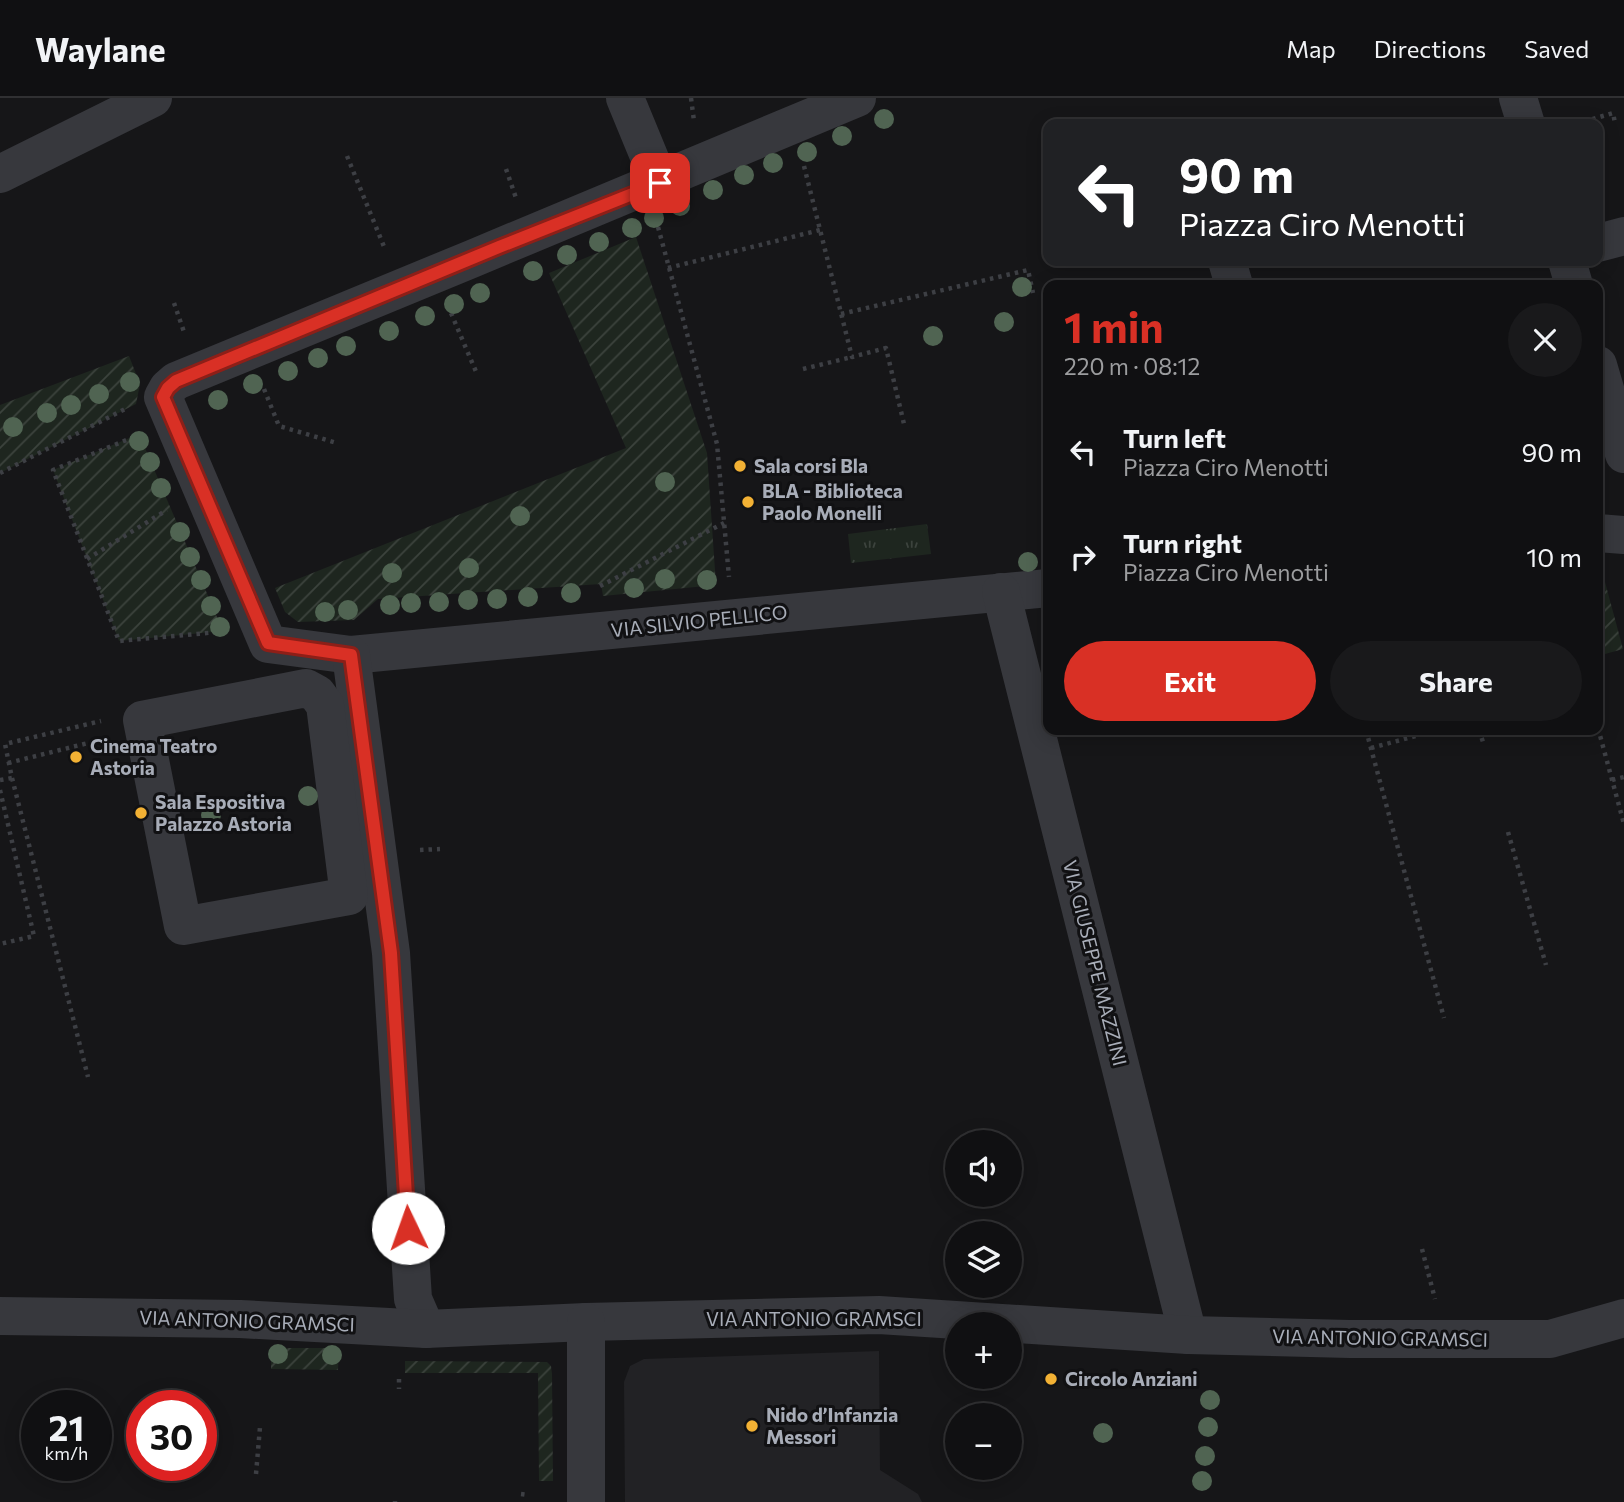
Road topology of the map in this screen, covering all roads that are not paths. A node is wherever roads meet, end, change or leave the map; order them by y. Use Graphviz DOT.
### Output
graph roads {
  1 [pos="153,98"];
  2 [pos="625,98"];
  3 [pos="857,98"];
  4 [pos="1518,98"];
  5 [pos="1524,119"];
  6 [pos="0,174"];
  7 [pos="660,183"];
  8 [pos="1624,236"];
  9 [pos="1603,242"];
  10 [pos="1603,382"];
  11 [pos="1624,454"];
  12 [pos="1603,533"];
  13 [pos="1624,535"];
  14 [pos="1043,588"];
  15 [pos="1001,592"];
  16 [pos="351,655"];
  17 [pos="142,720"];
  18 [pos="0,1316"];
  19 [pos="1624,1318"];
  20 [pos="586,1322"];
  21 [pos="426,1329"];
  22 [pos="1188,1335"];
  23 [pos="586,1502"];
  1 -- 6 [label="street"];
  2 -- 7 [label="street"];
  3 -- 7 [label="street"];
  4 -- 5 [label="street"];
  7 -- 16 [label="street, VIA SILVIO PELLICO"];
  8 -- 9 [label="street"];
  10 -- 11 [label="street"];
  12 -- 13 [label="street"];
  14 -- 15 [label="street, VIA SILVIO PELLICO"];
  15 -- 16 [label="street, VIA SILVIO PELLICO"];
  15 -- 22 [label="street, VIA GIUSEPPE MAZZINI"];
  16 -- 21 [label="street"];
  17 -- 17 [label="street"];
  18 -- 21 [label="street, VIA ANTONIO GRAMSCI"];
  19 -- 22 [label="street, VIA ANTONIO GRAMSCI"];
  20 -- 21 [label="street, VIA ANTONIO GRAMSCI"];
  20 -- 22 [label="street, VIA ANTONIO GRAMSCI"];
  20 -- 23 [label="street"];
}
